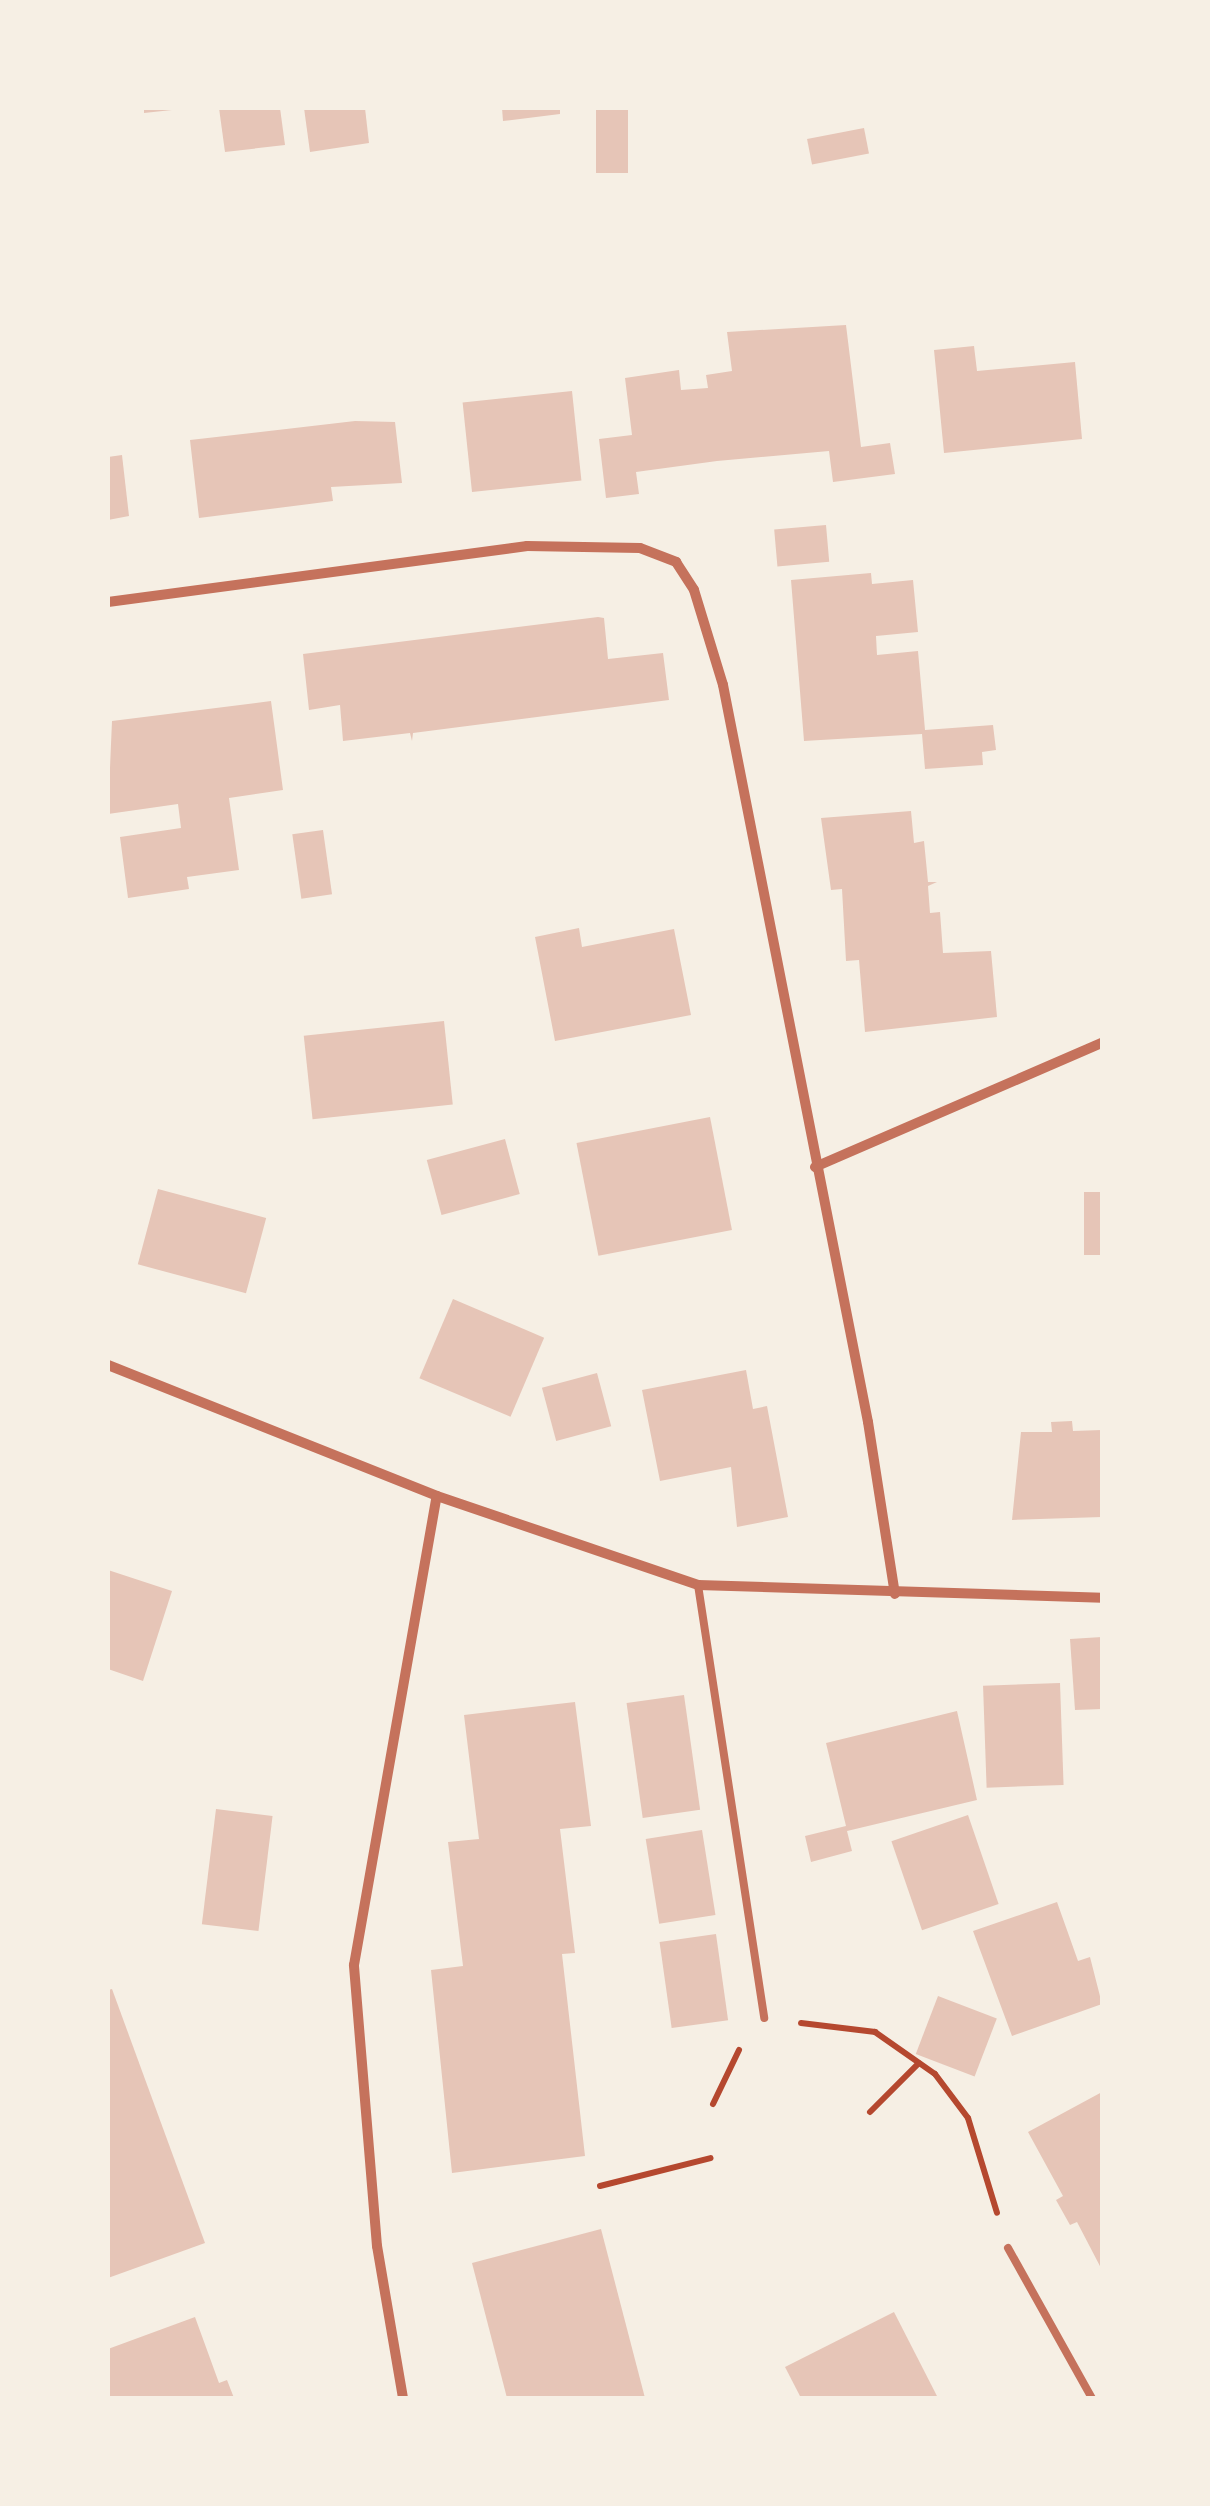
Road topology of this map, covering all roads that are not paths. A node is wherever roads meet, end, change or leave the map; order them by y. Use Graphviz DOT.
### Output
graph roads {
  1 [pos="108,602"];
  2 [pos="1102,1044"];
  3 [pos="816,1167"];
  4 [pos="108,1365"];
  5 [pos="436,1496"];
  6 [pos="698,1585"];
  7 [pos="895,1594"];
  8 [pos="1102,1598"];
  9 [pos="764,2018"];
  10 [pos="1008,2248"];
  11 [pos="403,2398"];
  12 [pos="1092,2398"];
  1 -- 3 [label="street"];
  2 -- 3 [label="street"];
  3 -- 7 [label="street"];
  4 -- 5 [label="street"];
  5 -- 6 [label="street"];
  5 -- 11 [label="street"];
  6 -- 7 [label="street"];
  6 -- 9 [label="lane"];
  7 -- 8 [label="street"];
  10 -- 12 [label="lane"];
}
